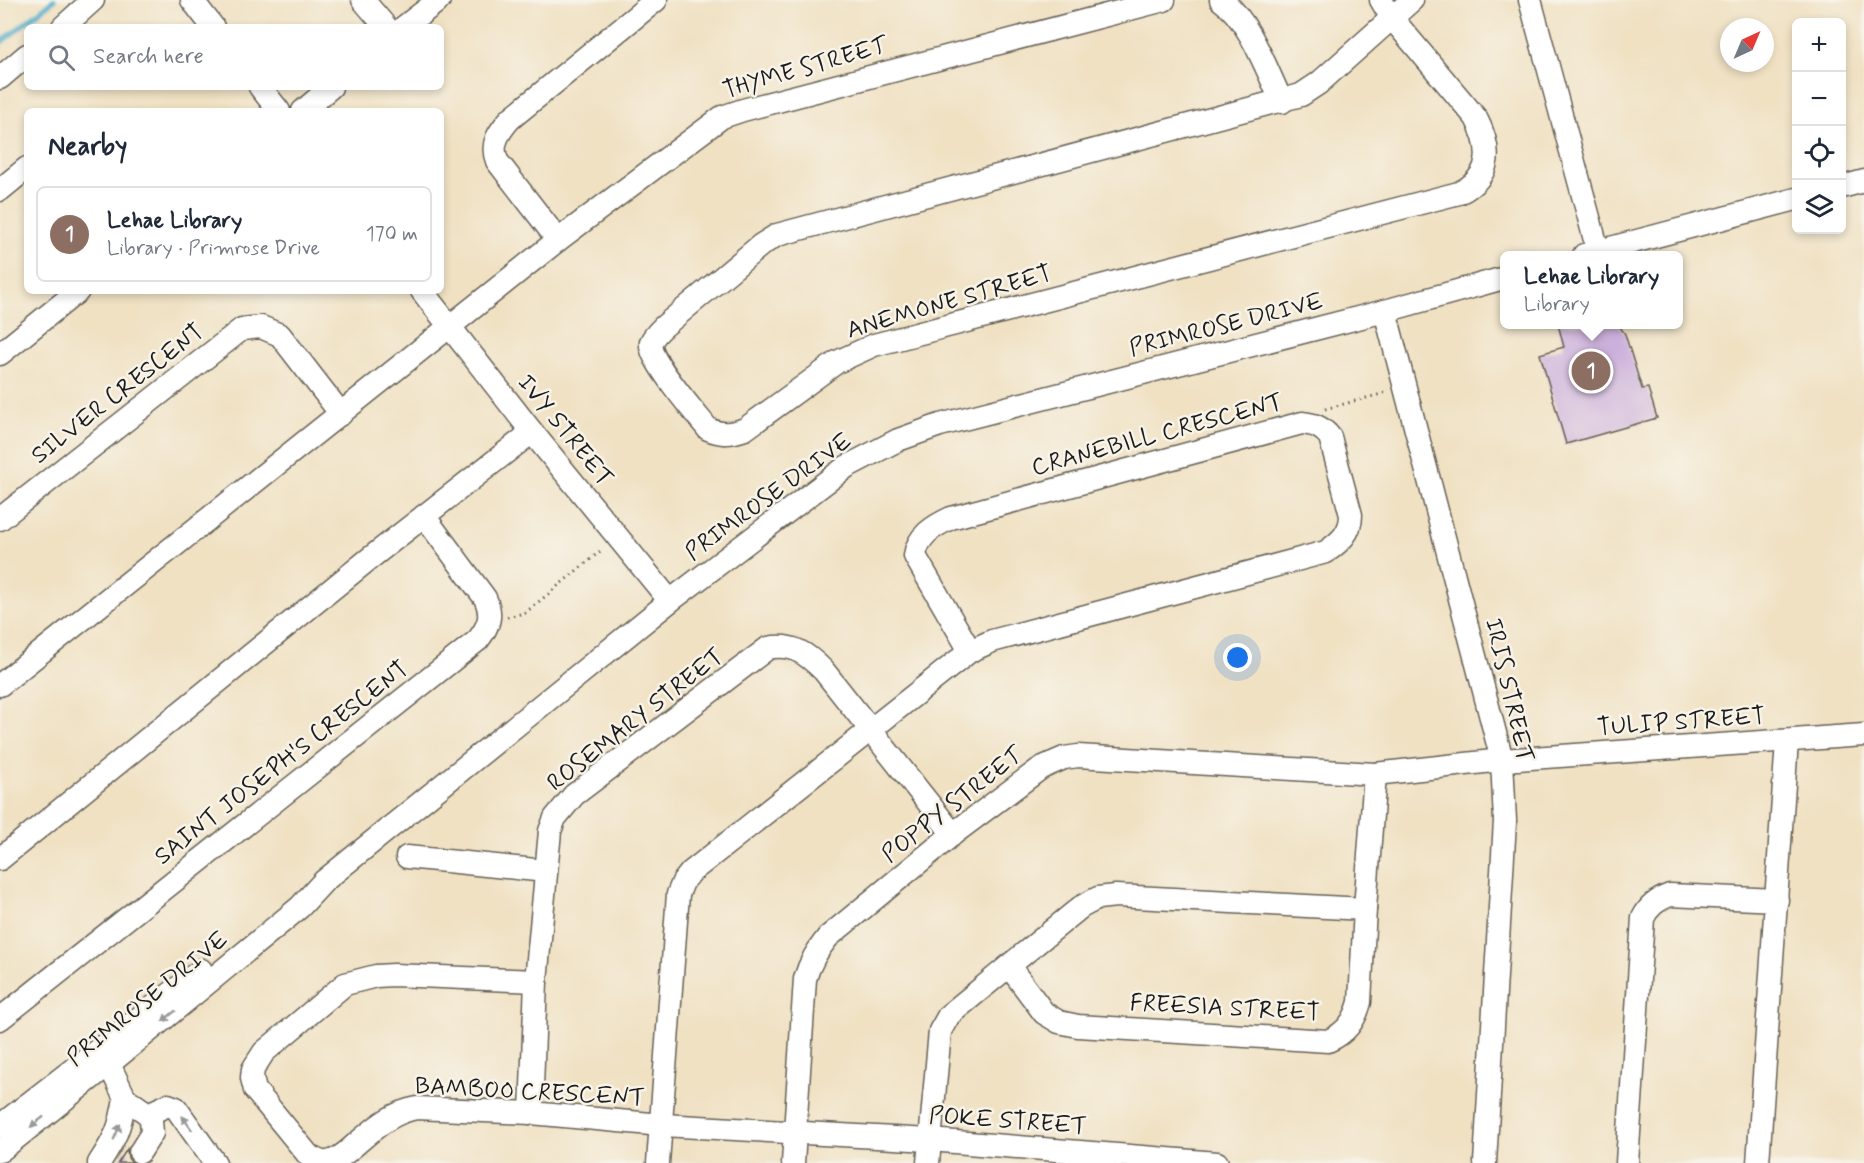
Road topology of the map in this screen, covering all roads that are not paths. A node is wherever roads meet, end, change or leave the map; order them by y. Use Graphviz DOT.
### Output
graph roads {
  1 [pos="93,0"];
  2 [pos="192,0"];
  3 [pos="363,0"];
  4 [pos="439,0"];
  5 [pos="656,0"];
  6 [pos="1164,0"];
  7 [pos="1221,0"];
  8 [pos="1412,0"];
  9 [pos="1530,0"];
  10 [pos="1386,9"];
  11 [pos="66,24"];
  12 [pos="211,24"];
  13 [pos="383,24"];
  14 [pos="408,24"];
  15 [pos="24,58"];
  16 [pos="0,78"];
  17 [pos="262,90"];
  18 [pos="328,90"];
  19 [pos="1282,102"];
  20 [pos="277,108"];
  21 [pos="306,108"];
  22 [pos="24,170"];
  23 [pos="1864,181"];
  24 [pos="1846,186"];
  25 [pos="0,190"];
  26 [pos="1792,200"];
  27 [pos="558,240"];
  28 [pos="1590,251"];
  29 [pos="1598,251"];
  30 [pos="1500,279"];
  31 [pos="74,294"];
  32 [pos="424,294"];
  33 [pos="1385,311"];
  34 [pos="450,326"];
  35 [pos="0,354"];
  36 [pos="341,414"];
  37 [pos="532,432"];
  38 [pos="424,516"];
  39 [pos="0,519"];
  40 [pos="670,601"];
  41 [pos="970,651"];
  42 [pos="0,685"];
  43 [pos="871,729"];
  44 [pos="1864,735"];
  45 [pos="1787,741"];
  46 [pos="1502,760"];
  47 [pos="1375,774"];
  48 [pos="953,834"];
  49 [pos="407,857"];
  50 [pos="0,859"];
  51 [pos="546,871"];
  52 [pos="324,881"];
  53 [pos="1777,900"];
  54 [pos="1365,909"];
  55 [pos="1009,966"];
  56 [pos="536,981"];
  57 [pos="0,1019"];
  58 [pos="110,1064"];
  59 [pos="125,1098"];
  60 [pos="531,1113"];
  61 [pos="148,1114"];
  62 [pos="662,1125"];
  63 [pos="0,1126"];
  64 [pos="795,1133"];
  65 [pos="930,1140"];
  66 [pos="0,1150"];
  67 [pos="140,1152"];
  68 [pos="99,1163"];
  69 [pos="215,1163"];
  70 [pos="658,1163"];
  71 [pos="793,1163"];
  72 [pos="928,1163"];
  73 [pos="1217,1163"];
  74 [pos="1485,1163"];
  75 [pos="1627,1163"];
  76 [pos="1758,1163"];
  1 -- 11 [label="street"];
  2 -- 12 [label="street"];
  3 -- 13 [label="street"];
  4 -- 14 [label="street"];
  5 -- 27 [label="street"];
  6 -- 27 [label="street, THYME STREET"];
  7 -- 19 [label="street"];
  8 -- 10 [label="street, ANEMONE STREET"];
  9 -- 28 [label="street"];
  10 -- 19 [label="street, ANEMONE STREET"];
  10 -- 19 [label="street, ANEMONE STREET"];
  15 -- 16 [label="street"];
  17 -- 20 [label="street"];
  18 -- 21 [label="street"];
  22 -- 25 [label="street"];
  23 -- 24 [label="street"];
  26 -- 29 [label="street"];
  27 -- 34 [label="street, THYME STREET"];
  30 -- 33 [label="street, PRIMROSE DRIVE"];
  31 -- 35 [label="street"];
  32 -- 34 [label="street, IVY STREET"];
  33 -- 40 [label="street, PRIMROSE DRIVE"];
  33 -- 46 [label="street, IRIS STREET"];
  34 -- 36 [label="street"];
  34 -- 37 [label="street, IVY STREET"];
  36 -- 39 [label="street, SILVER CRESCENT"];
  36 -- 42 [label="street"];
  37 -- 38 [label="street"];
  37 -- 40 [label="street, IVY STREET"];
  38 -- 50 [label="street"];
  38 -- 57 [label="street, SAINT JOSEPH'S CRESCENT"];
  40 -- 52 [label="street, PRIMROSE DRIVE"];
  41 -- 41 [label="street, CRANEBILL CRESCENT"];
  41 -- 43 [label="street, CRANEBILL CRESCENT"];
  43 -- 48 [label="street, ROSEMARY STREET"];
  43 -- 51 [label="street, ROSEMARY STREET"];
  43 -- 62 [label="street, CRANEBILL CRESCENT"];
  44 -- 45 [label="street, TULIP STREET"];
  45 -- 46 [label="street, TULIP STREET"];
  45 -- 53 [label="street"];
  46 -- 47 [label="street, POPPY STREET"];
  46 -- 74 [label="street, IRIS STREET"];
  47 -- 48 [label="street, POPPY STREET"];
  47 -- 54 [label="street, FREESIA STREET"];
  48 -- 64 [label="street, POPPY STREET"];
  49 -- 51 [label="street"];
  51 -- 56 [label="street, ROSEMARY STREET"];
  52 -- 58 [label="street, PRIMROSE DRIVE, one-way"];
  52 -- 63 [label="street, PRIMROSE DRIVE"];
  53 -- 75 [label="street"];
  53 -- 76 [label="street"];
  54 -- 55 [label="street"];
  54 -- 55 [label="street, FREESIA STREET"];
  55 -- 65 [label="street"];
  56 -- 60 [label="street, ROSEMARY STREET"];
  56 -- 60 [label="street, BAMBOO CRESCENT"];
  58 -- 59 [label="street"];
  58 -- 66 [label="street, PRIMROSE DRIVE, one-way"];
  59 -- 61 [label="street"];
  68 -- 59 [label="street, one-way"];
  60 -- 62 [label="street, BAMBOO CRESCENT"];
  61 -- 67 [label="street"];
  69 -- 61 [label="street, one-way"];
  62 -- 64 [label="street, BAMBOO CRESCENT"];
  62 -- 70 [label="street, CRANEBILL CRESCENT"];
  64 -- 65 [label="street, POKE STREET"];
  64 -- 71 [label="street, POPPY STREET"];
  65 -- 72 [label="street"];
  65 -- 73 [label="street, POKE STREET"];
}
